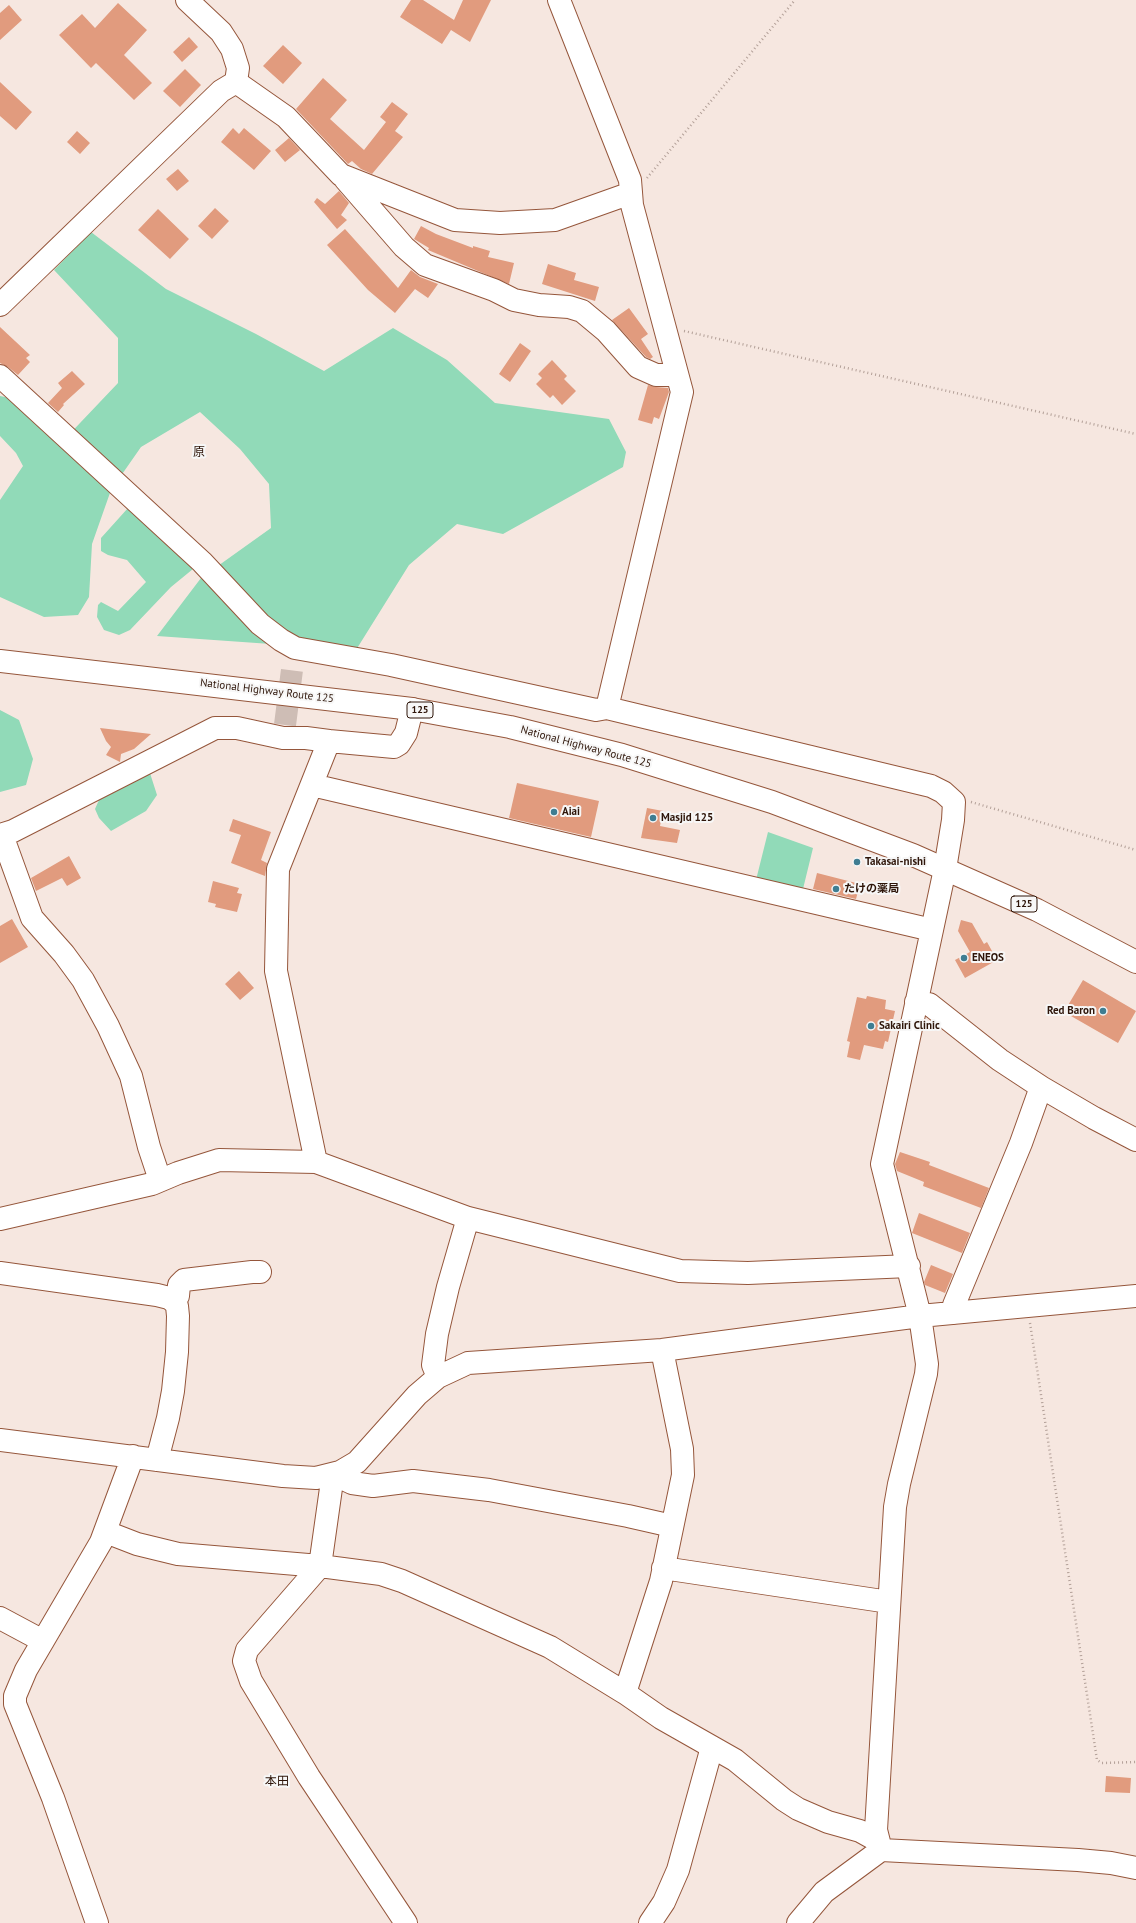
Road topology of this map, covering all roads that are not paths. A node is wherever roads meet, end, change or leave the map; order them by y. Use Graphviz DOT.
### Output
graph roads {
  1 [pos="187,0"];
  2 [pos="559,0"];
  3 [pos="236,82"];
  4 [pos="341,175"];
  5 [pos="631,193"];
  6 [pos="0,305"];
  7 [pos="0,376"];
  8 [pos="678,376"];
  9 [pos="0,661"];
  10 [pos="412,708"];
  11 [pos="606,708"];
  12 [pos="329,741"];
  13 [pos="312,785"];
  14 [pos="1,835"];
  15 [pos="945,869"];
  16 [pos="932,930"];
  17 [pos="1136,962"];
  18 [pos="916,1002"];
  19 [pos="1041,1087"];
  20 [pos="1136,1140"];
  21 [pos="316,1162"];
  22 [pos="160,1180"];
  23 [pos="468,1218"];
  24 [pos="0,1219"];
  25 [pos="909,1266"];
  26 [pos="260,1272"];
  27 [pos="0,1273"];
  28 [pos="1136,1296"];
  29 [pos="174,1302"];
  30 [pos="954,1313"];
  31 [pos="920,1316"];
  32 [pos="662,1350"];
  33 [pos="438,1377"];
  34 [pos="0,1440"];
  35 [pos="133,1456"];
  36 [pos="157,1460"];
  37 [pos="333,1474"];
  38 [pos="672,1526"];
  39 [pos="106,1532"];
  40 [pos="320,1566"];
  41 [pos="664,1568"];
  42 [pos="889,1602"];
  43 [pos="0,1618"];
  44 [pos="43,1641"];
  45 [pos="625,1692"];
  46 [pos="712,1747"];
  47 [pos="880,1845"];
  48 [pos="1136,1868"];
  49 [pos="97,1923"];
  50 [pos="406,1923"];
  51 [pos="650,1923"];
  52 [pos="798,1923"];
  1 -- 3 [label="main road"];
  2 -- 5 [label="main road"];
  3 -- 4 [label="main road"];
  3 -- 6 [label="main road"];
  4 -- 5 [label="main road"];
  4 -- 8 [label="main road"];
  5 -- 8 [label="main road"];
  7 -- 11 [label="main road"];
  8 -- 11 [label="main road"];
  9 -- 10 [label="main road, National Highway Route 125 / 125"];
  10 -- 12 [label="main road"];
  10 -- 15 [label="main road, National Highway Route 125 / 125"];
  11 -- 15 [label="main road"];
  12 -- 13 [label="main road"];
  12 -- 14 [label="main road"];
  13 -- 16 [label="main road"];
  13 -- 21 [label="main road"];
  14 -- 22 [label="main road"];
  15 -- 16 [label="main road"];
  15 -- 17 [label="main road, National Highway Route 125 / 125"];
  16 -- 18 [label="main road"];
  18 -- 19 [label="main road"];
  18 -- 25 [label="main road"];
  19 -- 20 [label="main road"];
  19 -- 30 [label="main road"];
  21 -- 22 [label="main road"];
  21 -- 23 [label="main road"];
  22 -- 24 [label="main road"];
  23 -- 25 [label="main road"];
  23 -- 33 [label="main road"];
  25 -- 31 [label="main road"];
  26 -- 29 [label="main road"];
  27 -- 29 [label="main road"];
  28 -- 30 [label="main road"];
  29 -- 36 [label="main road"];
  30 -- 31 [label="main road"];
  31 -- 32 [label="main road"];
  31 -- 42 [label="main road"];
  32 -- 33 [label="main road"];
  32 -- 38 [label="main road"];
  33 -- 37 [label="main road"];
  34 -- 35 [label="main road"];
  35 -- 36 [label="main road"];
  35 -- 39 [label="main road"];
  36 -- 37 [label="main road"];
  37 -- 38 [label="main road"];
  37 -- 40 [label="main road"];
  38 -- 41 [label="main road"];
  39 -- 40 [label="main road"];
  39 -- 44 [label="main road"];
  40 -- 45 [label="main road"];
  40 -- 50 [label="main road"];
  41 -- 42 [label="main road"];
  41 -- 45 [label="main road"];
  42 -- 47 [label="main road"];
  43 -- 44 [label="main road"];
  44 -- 49 [label="main road"];
  45 -- 46 [label="main road"];
  46 -- 47 [label="main road"];
  46 -- 51 [label="main road"];
  47 -- 48 [label="main road"];
  47 -- 52 [label="main road"];
}
